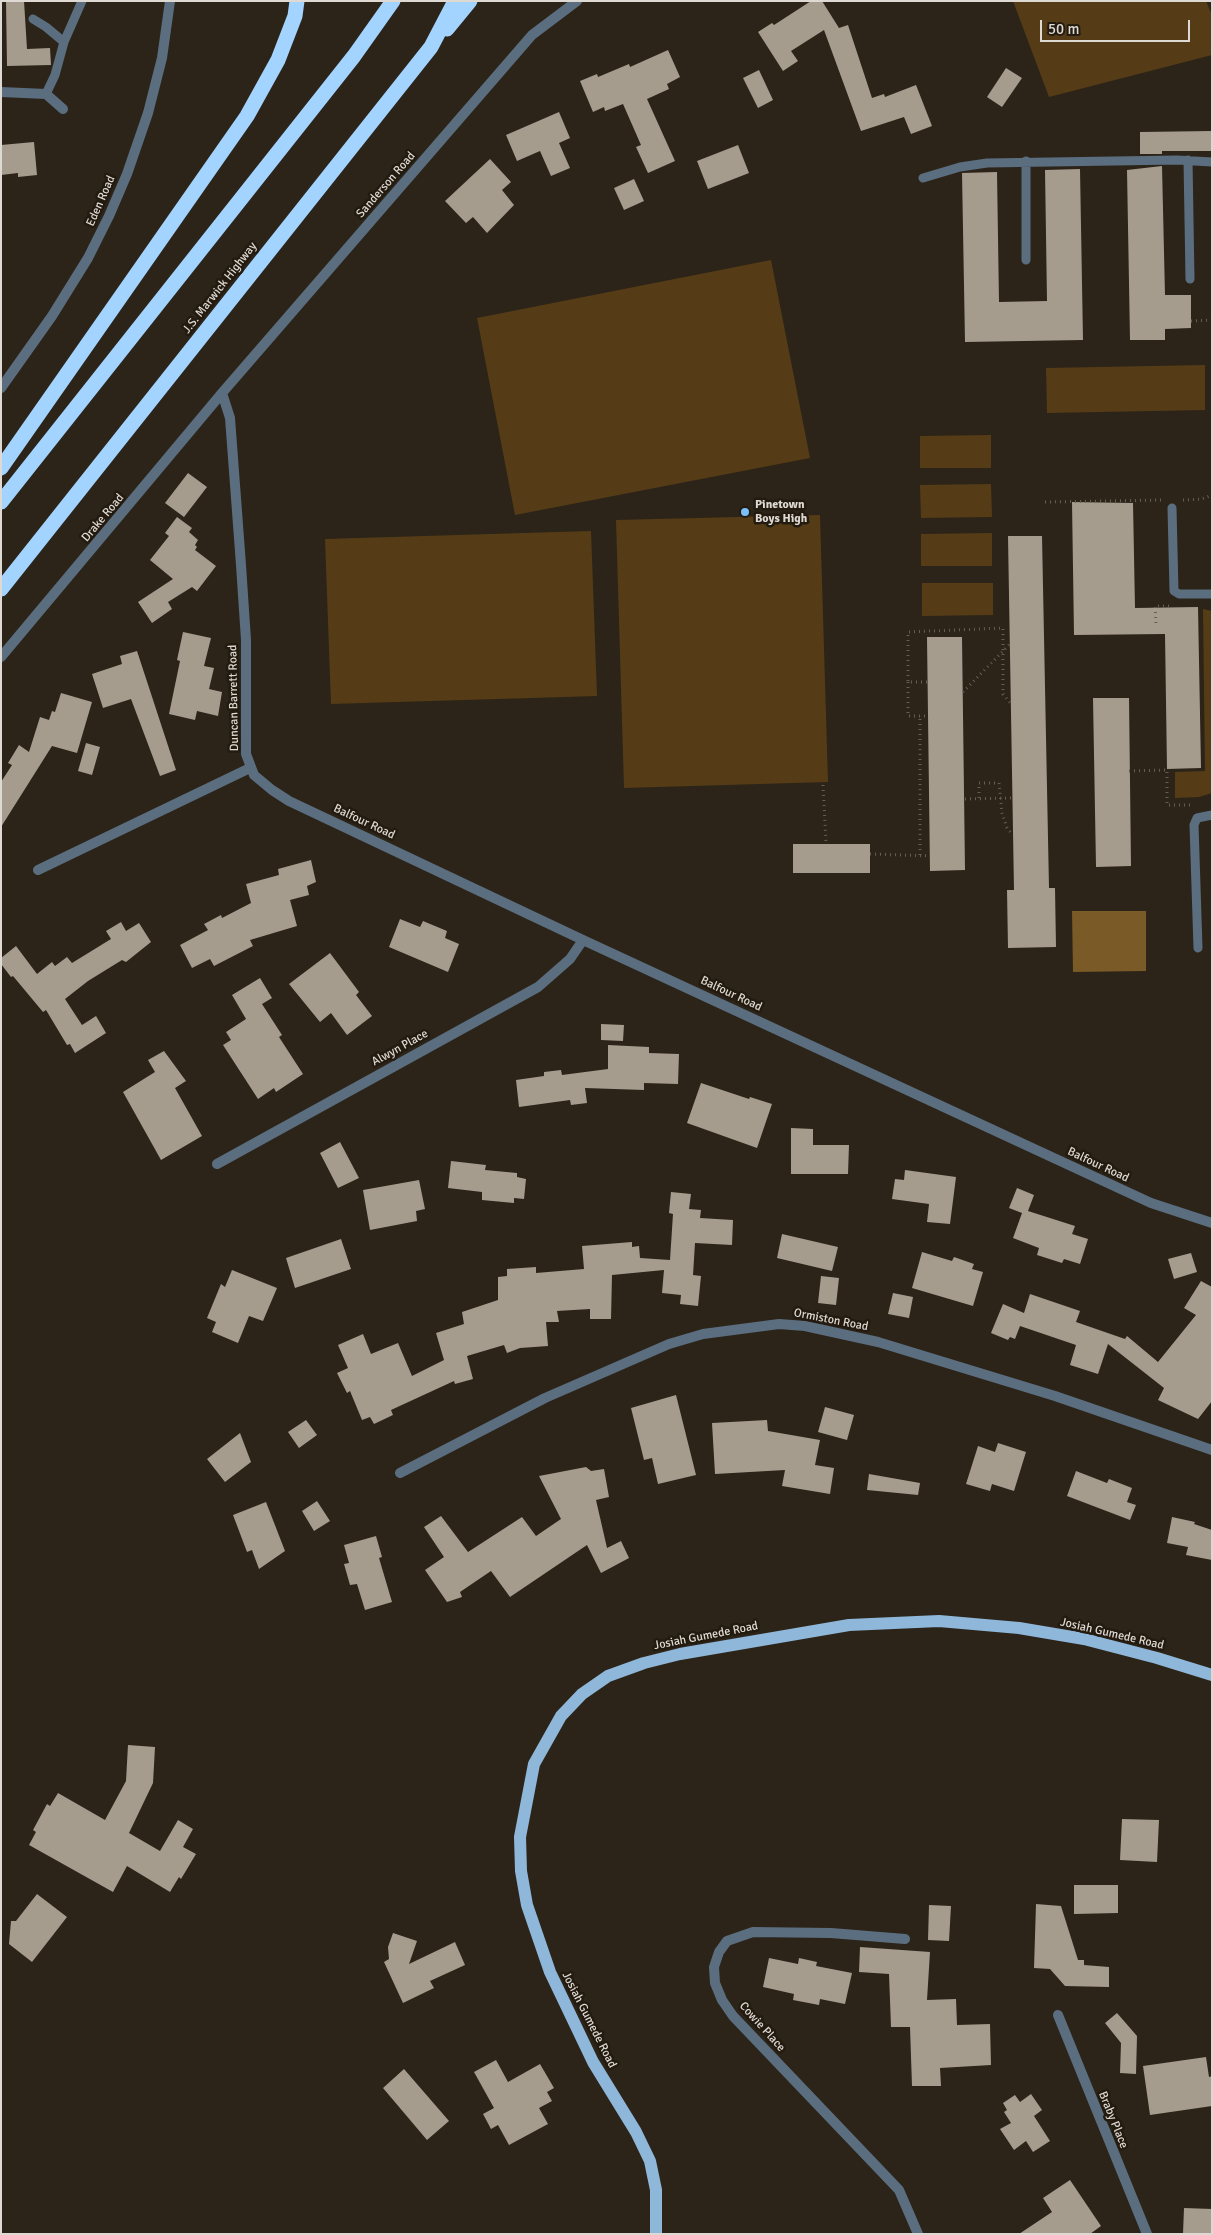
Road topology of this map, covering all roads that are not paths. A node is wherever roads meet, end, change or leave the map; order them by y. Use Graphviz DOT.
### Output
graph roads {
  1 [pos="82,1"];
  2 [pos="170,1"];
  3 [pos="297,1"];
  4 [pos="393,1"];
  5 [pos="455,1"];
  6 [pos="470,1"];
  7 [pos="576,1"];
  8 [pos="33,20"];
  9 [pos="64,42"];
  10 [pos="431,47"];
  11 [pos="1,92"];
  12 [pos="46,94"];
  13 [pos="63,109"];
  14 [pos="1188,160"];
  15 [pos="1026,161"];
  16 [pos="1212,162"];
  17 [pos="923,178"];
  18 [pos="1026,260"];
  19 [pos="1190,279"];
  20 [pos="1,388"];
  21 [pos="222,393"];
  22 [pos="1,468"];
  23 [pos="1,502"];
  24 [pos="1172,504"];
  25 [pos="1,589"];
  26 [pos="1212,594"];
  27 [pos="1,657"];
  28 [pos="250,768"];
  29 [pos="1212,815"];
  30 [pos="38,870"];
  31 [pos="583,940"];
  32 [pos="1198,948"];
  33 [pos="217,1164"];
  34 [pos="1212,1223"];
  35 [pos="1212,1450"];
  36 [pos="400,1473"];
  37 [pos="1212,1675"];
  38 [pos="905,1939"];
  39 [pos="1058,2015"];
  40 [pos="656,2234"];
  41 [pos="918,2234"];
  42 [pos="1147,2234"];
  1 -- 9 [label="lane"];
  2 -- 20 [label="street, Eden Road"];
  3 -- 22 [label="highway"];
  4 -- 23 [label="highway"];
  5 -- 10 [label="highway, J.S. Marwick Highway"];
  6 -- 10 [label="highway"];
  7 -- 21 [label="street, Sanderson Road"];
  8 -- 9 [label="lane"];
  9 -- 12 [label="lane"];
  10 -- 25 [label="highway, J.S. Marwick Highway"];
  11 -- 12 [label="street"];
  12 -- 13 [label="street"];
  14 -- 15 [label="lane"];
  14 -- 16 [label="lane"];
  14 -- 19 [label="lane"];
  15 -- 17 [label="lane"];
  15 -- 18 [label="lane"];
  21 -- 27 [label="street, Drake Road"];
  21 -- 28 [label="street, Duncan Barrett Road"];
  24 -- 26 [label="lane"];
  28 -- 30 [label="street"];
  28 -- 31 [label="street, Balfour Road"];
  29 -- 32 [label="lane"];
  31 -- 33 [label="street, Alwyn Place"];
  31 -- 34 [label="street, Balfour Road"];
  35 -- 36 [label="street, Ormiston Road"];
  37 -- 40 [label="main road, Josiah Gumede Road"];
  38 -- 41 [label="street, Cowie Place"];
  39 -- 42 [label="street, Braby Place"];
}
